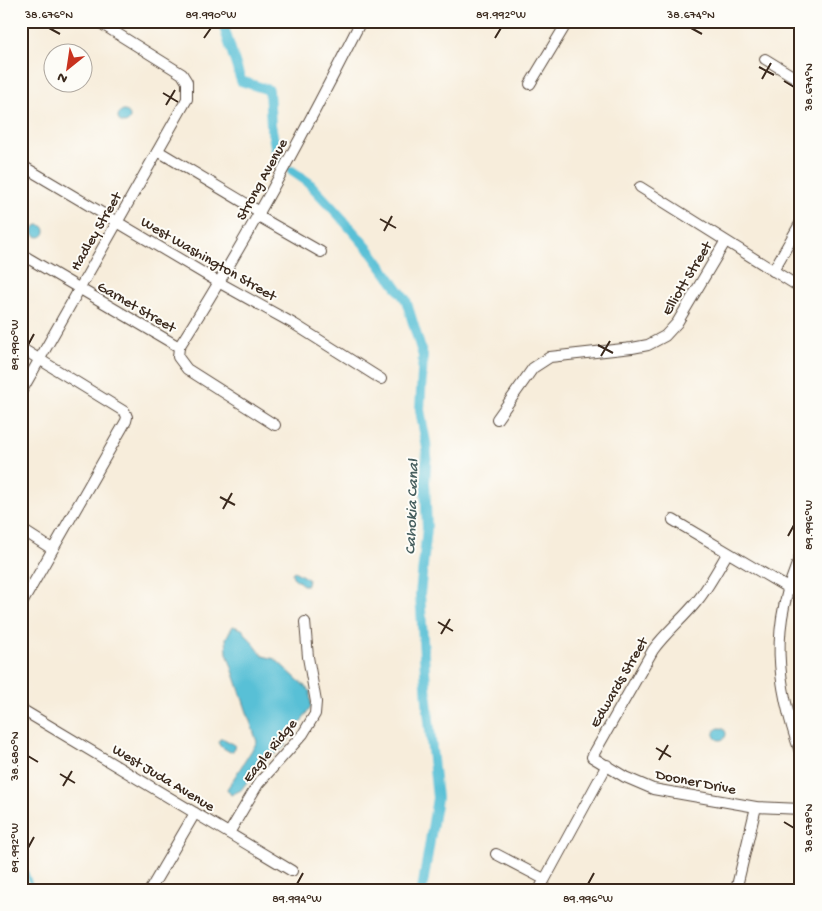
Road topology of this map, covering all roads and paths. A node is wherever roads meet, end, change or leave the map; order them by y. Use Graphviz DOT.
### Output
graph roads {
  1 [pos="97,21"];
  2 [pos="361,21"];
  3 [pos="568,21"];
  4 [pos="765,59"];
  5 [pos="801,81"];
  6 [pos="530,84"];
  7 [pos="158,152"];
  8 [pos="21,165"];
  9 [pos="640,187"];
  10 [pos="259,214"];
  11 [pos="118,222"];
  12 [pos="801,222"];
  13 [pos="725,242"];
  14 [pos="322,252"];
  15 [pos="21,254"];
  16 [pos="773,271"];
  17 [pos="220,283"];
  18 [pos="801,288"];
  19 [pos="79,289"];
  20 [pos="179,347"];
  21 [pos="21,348"];
  22 [pos="40,359"];
  23 [pos="381,379"];
  24 [pos="21,392"];
  25 [pos="497,419"];
  26 [pos="275,425"];
  27 [pos="673,520"];
  28 [pos="21,529"];
  29 [pos="52,549"];
  30 [pos="727,554"];
  31 [pos="801,555"];
  32 [pos="788,588"];
  33 [pos="21,605"];
  34 [pos="305,622"];
  35 [pos="21,709"];
  36 [pos="801,755"];
  37 [pos="592,757"];
  38 [pos="607,766"];
  39 [pos="756,807"];
  40 [pos="801,809"];
  41 [pos="195,813"];
  42 [pos="228,833"];
  43 [pos="496,854"];
  44 [pos="292,871"];
  45 [pos="544,879"];
  46 [pos="150,890"];
  47 [pos="539,890"];
  48 [pos="736,890"];
  1 -- 7 [label="street, Hadley Street"];
  2 -- 10 [label="street, Strong Avenue"];
  3 -- 6 [label="street"];
  4 -- 5 [label="street"];
  7 -- 10 [label="street"];
  7 -- 11 [label="street, Hadley Street"];
  8 -- 11 [label="street, West Washington Street"];
  9 -- 13 [label="street"];
  10 -- 14 [label="street"];
  10 -- 17 [label="street, Strong Avenue"];
  11 -- 17 [label="street, West Washington Street"];
  11 -- 19 [label="street, Hadley Street"];
  12 -- 16 [label="street"];
  13 -- 16 [label="street"];
  13 -- 25 [label="street, Elliott Street"];
  15 -- 19 [label="street, Garnet Street"];
  16 -- 18 [label="street"];
  17 -- 20 [label="street, Strong Avenue"];
  17 -- 23 [label="street, West Washington Street"];
  19 -- 20 [label="street, Garnet Street"];
  19 -- 22 [label="street, Hadley Street"];
  20 -- 26 [label="street, Garnet Street"];
  21 -- 22 [label="street"];
  22 -- 24 [label="street, Hadley Street"];
  22 -- 29 [label="street"];
  27 -- 30 [label="street"];
  28 -- 29 [label="street"];
  29 -- 33 [label="street"];
  30 -- 32 [label="street"];
  30 -- 37 [label="street, Edwards Street"];
  31 -- 32 [label="street"];
  32 -- 36 [label="street"];
  34 -- 42 [label="street, Eagle Ridge"];
  35 -- 41 [label="street, West Juda Avenue"];
  37 -- 38 [label="street, Dooner Drive"];
  38 -- 39 [label="street, Dooner Drive"];
  38 -- 45 [label="street"];
  39 -- 40 [label="street, Dooner Drive"];
  39 -- 48 [label="street"];
  41 -- 42 [label="street, West Juda Avenue"];
  41 -- 46 [label="street"];
  42 -- 44 [label="street, West Juda Avenue"];
  43 -- 45 [label="street"];
  45 -- 47 [label="street"];
}
